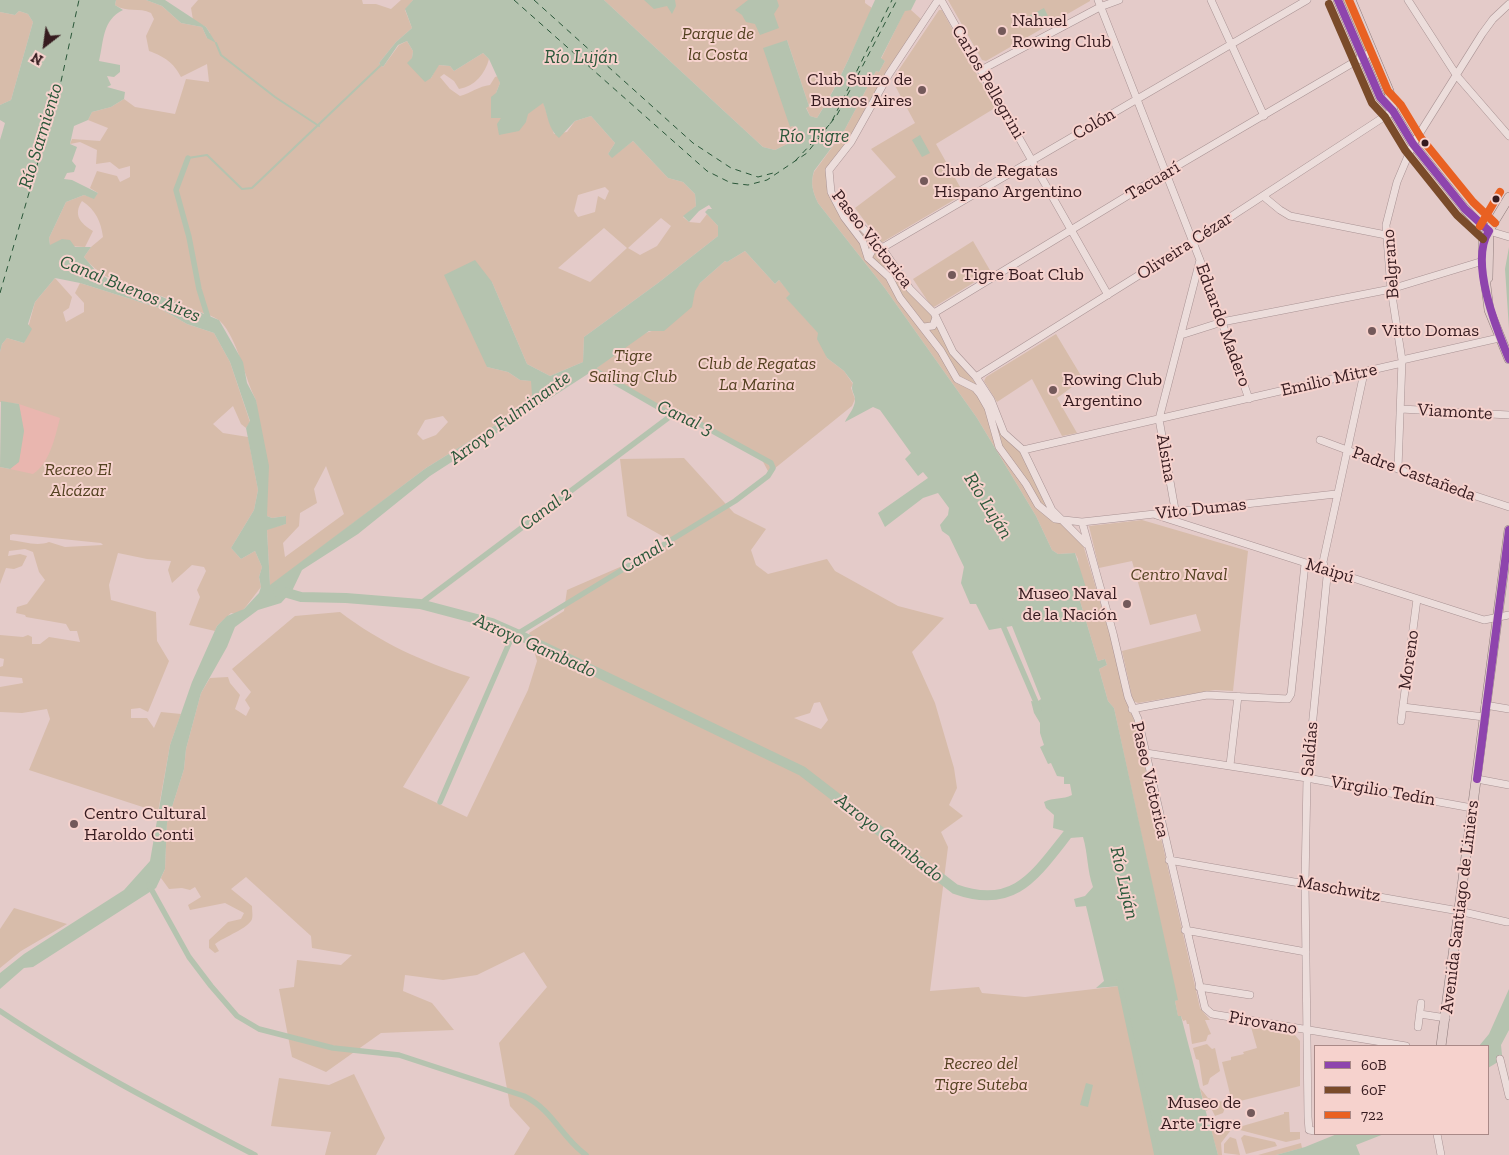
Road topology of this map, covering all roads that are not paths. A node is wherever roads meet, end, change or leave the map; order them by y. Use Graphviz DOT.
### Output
graph roads {
  1 [pos="940,0"];
  2 [pos="1119,0"];
  3 [pos="1211,0"];
  4 [pos="1307,0"];
  5 [pos="1338,0"];
  6 [pos="1351,0"];
  7 [pos="1408,0"];
  8 [pos="1099,4"];
  9 [pos="1509,4"];
  10 [pos="1230,44"];
  11 [pos="1373,51"];
  12 [pos="1363,56"];
  13 [pos="981,70"];
  14 [pos="1457,76"];
  15 [pos="1138,100"];
  16 [pos="1393,110"];
  17 [pos="1264,116"];
  18 [pos="1509,136"];
  19 [pos="1413,144"];
  20 [pos="1032,160"];
  21 [pos="1164,173"];
  22 [pos="829,182"];
  23 [pos="1263,196"];
  24 [pos="1509,196"];
  25 [pos="1072,230"];
  26 [pos="1489,231"];
  27 [pos="1386,235"];
  28 [pos="1507,237"];
  29 [pos="1192,242"];
  30 [pos="882,248"];
  31 [pos="868,258"];
  32 [pos="1200,260"];
  33 [pos="1483,262"];
  34 [pos="1486,285"];
  35 [pos="1391,289"];
  36 [pos="1108,295"];
  37 [pos="935,315"];
  38 [pos="1222,322"];
  39 [pos="923,327"];
  40 [pos="1181,335"];
  41 [pos="1499,338"];
  42 [pos="1509,359"];
  43 [pos="1402,362"];
  44 [pos="1364,373"];
  45 [pos="976,377"];
  46 [pos="1249,399"];
  47 [pos="1401,409"];
  48 [pos="1509,415"];
  49 [pos="1159,419"];
  50 [pos="1320,440"];
  51 [pos="1346,449"];
  52 [pos="1023,450"];
  53 [pos="1030,464"];
  54 [pos="1398,468"];
  55 [pos="1017,473"];
  56 [pos="1336,494"];
  57 [pos="1509,507"];
  58 [pos="1176,511"];
  59 [pos="1152,514"];
  60 [pos="1065,522"];
  61 [pos="1082,522"];
  62 [pos="1177,522"];
  63 [pos="1509,530"];
  64 [pos="1088,547"];
  65 [pos="1305,564"];
  66 [pos="1325,569"];
  67 [pos="1417,599"];
  68 [pos="1509,615"];
  69 [pos="1498,617"];
  70 [pos="1238,696"];
  71 [pos="1486,705"];
  72 [pos="1403,707"];
  73 [pos="1132,708"];
  74 [pos="1509,709"];
  75 [pos="1484,717"];
  76 [pos="1401,721"];
  77 [pos="1146,753"];
  78 [pos="1230,765"];
  79 [pos="1307,778"];
  80 [pos="1477,779"];
  81 [pos="1509,786"];
  82 [pos="1472,808"];
  83 [pos="1169,860"];
  84 [pos="1305,884"];
  85 [pos="1459,911"];
  86 [pos="1507,922"];
  87 [pos="1185,930"];
  88 [pos="1306,952"];
  89 [pos="1199,987"];
  90 [pos="1250,995"];
  91 [pos="1421,1003"];
  92 [pos="1209,1013"];
  93 [pos="1420,1014"];
  94 [pos="1446,1018"];
  95 [pos="1418,1026"];
  96 [pos="1307,1031"];
  97 [pos="1399,1045"];
  98 [pos="1441,1045"];
  99 [pos="1500,1059"];
  100 [pos="1509,1096"];
  101 [pos="1312,1131"];
  102 [pos="1437,1135"];
  103 [pos="1441,1155"];
  1 -- 13 [label="street, Carlos Pellegrini"];
  1 -- 22 [label="street"];
  2 -- 8 [label="street"];
  3 -- 10 [label="street"];
  4 -- 10 [label="street, Colón"];
  5 -- 12 [label="main road"];
  6 -- 11 [label="main road"];
  7 -- 14 [label="street"];
  8 -- 13 [label="street"];
  8 -- 15 [label="street, Eduardo Madero"];
  9 -- 14 [label="street, Belgrano"];
  10 -- 15 [label="street, Colón"];
  10 -- 17 [label="street"];
  11 -- 12 [label="street, Tacuarí"];
  11 -- 16 [label="main road"];
  12 -- 16 [label="main road"];
  12 -- 17 [label="street, Tacuarí"];
  13 -- 20 [label="street, Carlos Pellegrini"];
  14 -- 18 [label="street"];
  14 -- 19 [label="street, Belgrano"];
  15 -- 20 [label="street, Colón"];
  15 -- 21 [label="street, Eduardo Madero"];
  16 -- 19 [label="main road"];
  16 -- 23 [label="street, Oliveira Cézar"];
  17 -- 21 [label="street, Tacuarí"];
  19 -- 26 [label="main road"];
  19 -- 27 [label="street, Belgrano"];
  20 -- 25 [label="street, Carlos Pellegrini"];
  20 -- 30 [label="street, Colón"];
  21 -- 25 [label="street, Tacuarí"];
  21 -- 29 [label="street, Eduardo Madero"];
  22 -- 30 [label="street, Paseo Victorica"];
  22 -- 31 [label="street, Paseo Victorica"];
  23 -- 27 [label="street"];
  23 -- 29 [label="street, Oliveira Cézar"];
  24 -- 26 [label="main road"];
  25 -- 36 [label="street, Carlos Pellegrini"];
  25 -- 37 [label="street, Tacuarí"];
  26 -- 28 [label="street"];
  26 -- 33 [label="main road"];
  26 -- 34 [label="main road"];
  27 -- 35 [label="street, Belgrano"];
  29 -- 32 [label="street, Eduardo Madero"];
  29 -- 36 [label="street, Oliveira Cézar"];
  30 -- 31 [label="street, Colón"];
  30 -- 37 [label="street, Paseo Victorica"];
  31 -- 39 [label="street, Paseo Victorica"];
  32 -- 38 [label="street, Eduardo Madero"];
  32 -- 40 [label="street, Alsina"];
  33 -- 34 [label="main road"];
  33 -- 35 [label="street"];
  34 -- 41 [label="main road"];
  35 -- 38 [label="street"];
  35 -- 43 [label="street, Belgrano"];
  36 -- 45 [label="street, Oliveira Cézar"];
  37 -- 39 [label="street, Tacuarí"];
  37 -- 45 [label="street, Paseo Victorica"];
  38 -- 40 [label="street"];
  38 -- 46 [label="street, Eduardo Madero"];
  39 -- 55 [label="street, Paseo Victorica"];
  40 -- 49 [label="street, Alsina"];
  41 -- 42 [label="main road"];
  41 -- 43 [label="street, Emilio Mitre"];
  43 -- 44 [label="street, Emilio Mitre"];
  43 -- 47 [label="street, Belgrano"];
  44 -- 46 [label="street, Emilio Mitre"];
  44 -- 51 [label="street, Saldías"];
  45 -- 52 [label="street, Paseo Victorica"];
  46 -- 49 [label="street, Emilio Mitre"];
  47 -- 48 [label="street, Viamonte"];
  47 -- 54 [label="street, Belgrano"];
  49 -- 52 [label="street, Emilio Mitre"];
  49 -- 58 [label="street, Alsina"];
  50 -- 51 [label="street, Padre Castañeda"];
  51 -- 54 [label="street, Padre Castañeda"];
  51 -- 56 [label="street, Saldías"];
  52 -- 53 [label="street, Paseo Victorica"];
  53 -- 55 [label="street"];
  53 -- 60 [label="street, Paseo Victorica"];
  54 -- 57 [label="street, Padre Castañeda"];
  55 -- 60 [label="street, Paseo Victorica"];
  56 -- 58 [label="street, Vito Dumas"];
  56 -- 66 [label="street, Saldías"];
  58 -- 59 [label="street, Vito Dumas"];
  58 -- 62 [label="street, Alsina"];
  59 -- 61 [label="street, Vito Dumas"];
  59 -- 62 [label="street, Maipú"];
  60 -- 61 [label="street, Vito Dumas"];
  60 -- 64 [label="street, Paseo Victorica"];
  61 -- 64 [label="street, Paseo Victorica"];
  62 -- 65 [label="street, Maipú"];
  63 -- 69 [label="main road, Avenida Santiago de Liniers"];
  64 -- 73 [label="street, Paseo Victorica"];
  65 -- 66 [label="street, Maipú"];
  65 -- 70 [label="street"];
  66 -- 67 [label="street, Maipú"];
  66 -- 79 [label="street, Saldías"];
  67 -- 69 [label="street, Maipú"];
  67 -- 72 [label="street, Moreno"];
  68 -- 69 [label="street, Maipú"];
  69 -- 71 [label="main road, Avenida Santiago de Liniers"];
  70 -- 73 [label="street"];
  70 -- 78 [label="street"];
  71 -- 74 [label="street"];
  71 -- 75 [label="main road, Avenida Santiago de Liniers"];
  72 -- 75 [label="street"];
  72 -- 76 [label="street, Moreno"];
  73 -- 77 [label="street, Paseo Victorica"];
  75 -- 80 [label="main road, Avenida Santiago de Liniers"];
  77 -- 78 [label="street, Virgilio Tedín"];
  77 -- 83 [label="street, Paseo Victorica"];
  78 -- 79 [label="street, Virgilio Tedín"];
  79 -- 82 [label="street, Virgilio Tedín"];
  79 -- 84 [label="street, Saldías"];
  80 -- 81 [label="street"];
  80 -- 82 [label="main road, Avenida Santiago de Liniers"];
  82 -- 85 [label="main road, Avenida Santiago de Liniers"];
  83 -- 84 [label="street, Maschwitz"];
  83 -- 87 [label="street, Paseo Victorica"];
  84 -- 85 [label="street, Maschwitz"];
  84 -- 88 [label="street, Saldías"];
  85 -- 86 [label="street, Maschwitz"];
  85 -- 94 [label="main road, Avenida Santiago de Liniers"];
  87 -- 88 [label="street"];
  87 -- 89 [label="street, Paseo Victorica"];
  88 -- 96 [label="street, Saldías"];
  89 -- 90 [label="street"];
  89 -- 92 [label="street, Paseo Victorica"];
  91 -- 93 [label="street"];
  92 -- 96 [label="street, Pirovano"];
  93 -- 94 [label="street"];
  93 -- 95 [label="street"];
  94 -- 98 [label="main road, Avenida Santiago de Liniers"];
  96 -- 97 [label="street, Pirovano"];
  96 -- 101 [label="street, Saldías"];
  99 -- 100 [label="street"];
  102 -- 103 [label="street"];
}
